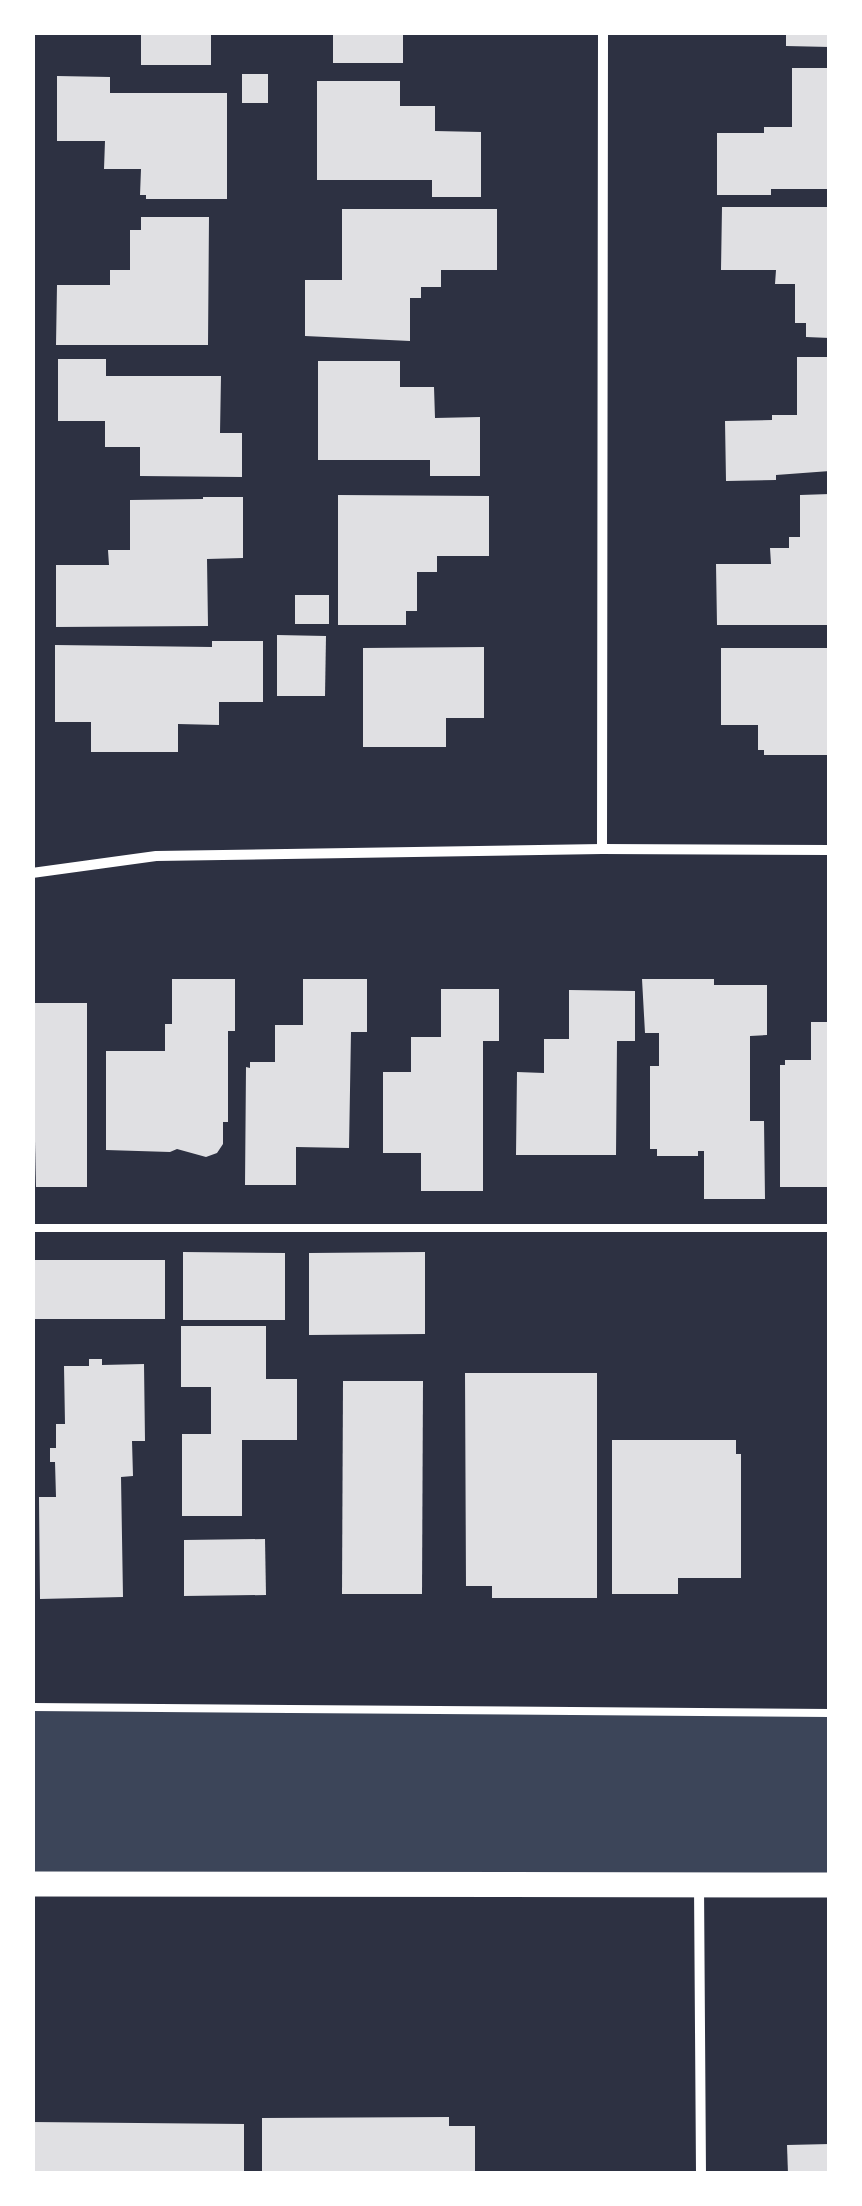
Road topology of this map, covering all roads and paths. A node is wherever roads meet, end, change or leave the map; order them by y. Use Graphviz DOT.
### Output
graph roads {
  1 [pos="602,32"];
  2 [pos="602,849"];
  3 [pos="830,850"];
  4 [pos="32,873"];
  5 [pos="32,1228"];
  6 [pos="830,1228"];
  7 [pos="32,1707"];
  8 [pos="830,1713"];
  9 [pos="32,1884"];
  10 [pos="699,1885"];
  11 [pos="830,1885"];
  12 [pos="700,2174"];
  1 -- 2 [label="street"];
  2 -- 3 [label="street"];
  2 -- 4 [label="street"];
  5 -- 6 [label="lane"];
  7 -- 8 [label="lane"];
  9 -- 10 [label="main road"];
  10 -- 11 [label="main road"];
  10 -- 12 [label="street"];
}
